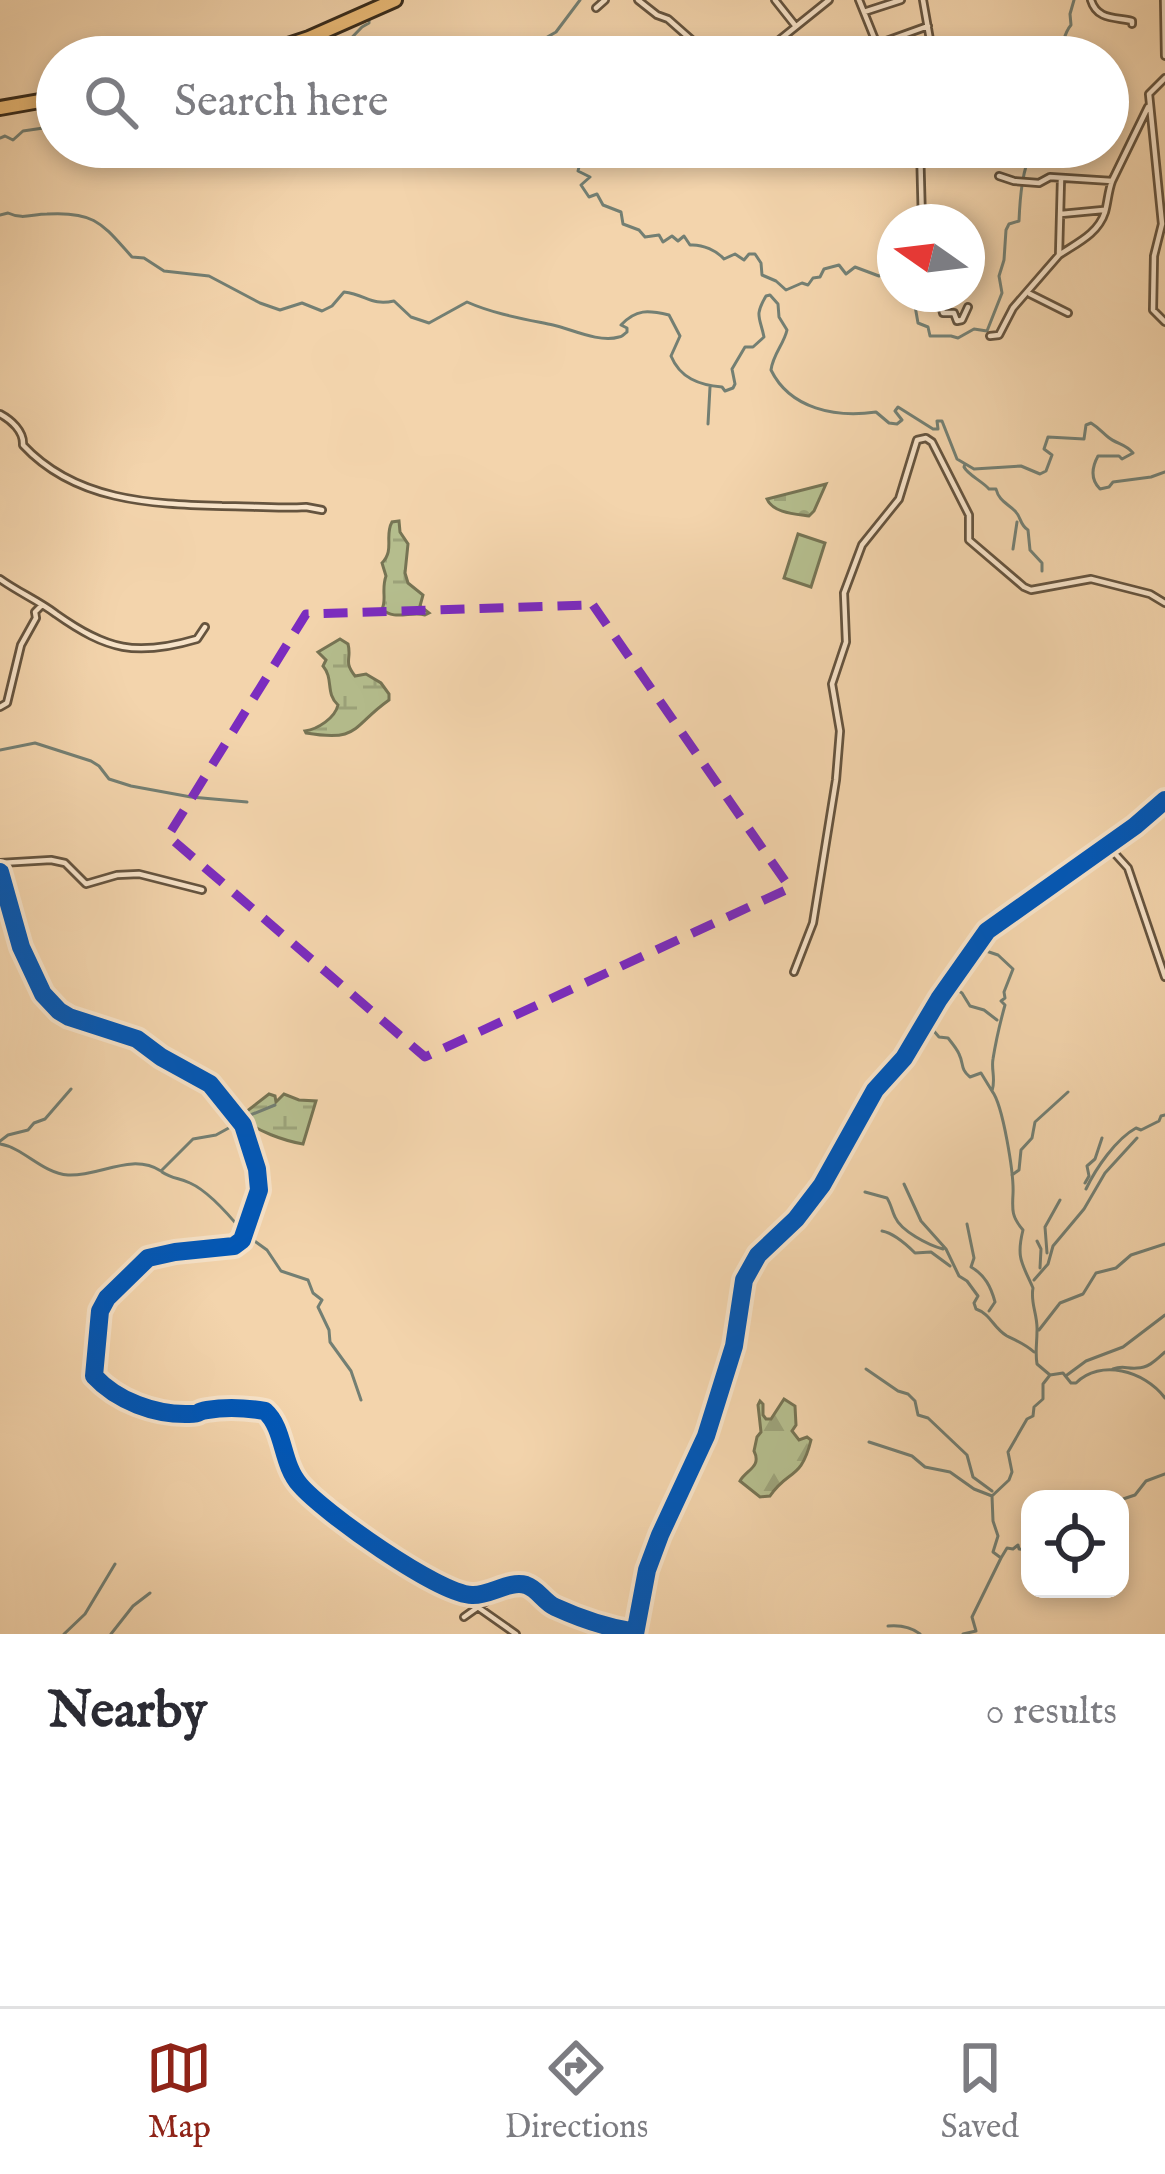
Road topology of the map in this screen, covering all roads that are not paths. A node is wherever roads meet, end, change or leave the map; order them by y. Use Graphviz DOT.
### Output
graph roads {
  1 [pos="395,0"];
  2 [pos="605,0"];
  3 [pos="638,0"];
  4 [pos="775,0"];
  5 [pos="829,0"];
  6 [pos="859,0"];
  7 [pos="901,0"];
  8 [pos="923,0"];
  9 [pos="1091,0"];
  10 [pos="1164,0"];
  11 [pos="596,8"];
  12 [pos="864,12"];
  13 [pos="1132,24"];
  14 [pos="795,26"];
  15 [pos="928,26"];
  16 [pos="311,36"];
  17 [pos="687,36"];
  18 [pos="783,36"];
  19 [pos="874,36"];
  20 [pos="900,36"];
  21 [pos="930,36"];
  22 [pos="1165,56"];
  23 [pos="1165,78"];
  24 [pos="36,102"];
  25 [pos="1150,102"];
  26 [pos="0,108"];
  27 [pos="1129,146"];
  28 [pos="1161,154"];
  29 [pos="921,168"];
  30 [pos="1118,168"];
  31 [pos="999,176"];
  32 [pos="1061,179"];
  33 [pos="1112,181"];
  34 [pos="922,204"];
  35 [pos="1106,210"];
  36 [pos="1061,214"];
  37 [pos="1059,255"];
  38 [pos="1028,293"];
  39 [pos="944,312"];
  40 [pos="966,312"];
  41 [pos="1068,313"];
  42 [pos="1165,322"];
  43 [pos="990,336"];
  44 [pos="0,414"];
  45 [pos="322,510"];
  46 [pos="0,579"];
  47 [pos="1165,603"];
  48 [pos="42,605"];
  49 [pos="205,627"];
  50 [pos="0,707"];
  51 [pos="1165,800"];
  52 [pos="1107,845"];
  53 [pos="0,863"];
  54 [pos="0,872"];
  55 [pos="202,890"];
  56 [pos="794,972"];
  57 [pos="1165,977"];
  58 [pos="495,1592"];
  59 [pos="479,1608"];
  60 [pos="464,1617"];
  61 [pos="635,1633"];
  62 [pos="516,1634"];
  1 -- 16 [label="main road"];
  2 -- 11 [label="street"];
  3 -- 17 [label="street"];
  4 -- 14 [label="street"];
  5 -- 14 [label="street"];
  6 -- 12 [label="street"];
  7 -- 12 [label="street"];
  8 -- 15 [label="street"];
  9 -- 13 [label="street"];
  10 -- 22 [label="street"];
  12 -- 19 [label="street"];
  14 -- 18 [label="street"];
  15 -- 20 [label="street"];
  15 -- 21 [label="street"];
  23 -- 25 [label="street"];
  24 -- 26 [label="main road"];
  25 -- 27 [label="street"];
  25 -- 28 [label="street"];
  28 -- 42 [label="street"];
  29 -- 34 [label="street"];
  30 -- 33 [label="street"];
  31 -- 32 [label="street"];
  32 -- 33 [label="street"];
  32 -- 36 [label="street"];
  33 -- 35 [label="street"];
  35 -- 36 [label="street"];
  35 -- 37 [label="street"];
  36 -- 37 [label="street"];
  37 -- 38 [label="street"];
  38 -- 41 [label="street"];
  38 -- 43 [label="street"];
  39 -- 40 [label="street"];
  44 -- 45 [label="street"];
  46 -- 48 [label="street"];
  47 -- 56 [label="street"];
  48 -- 49 [label="street"];
  48 -- 50 [label="street"];
  51 -- 52 [label="street"];
  52 -- 57 [label="street"];
  52 -- 61 [label="street"];
  53 -- 55 [label="street"];
  54 -- 58 [label="street"];
  58 -- 59 [label="street"];
  58 -- 61 [label="street"];
  59 -- 60 [label="street"];
  59 -- 62 [label="street"];
}
